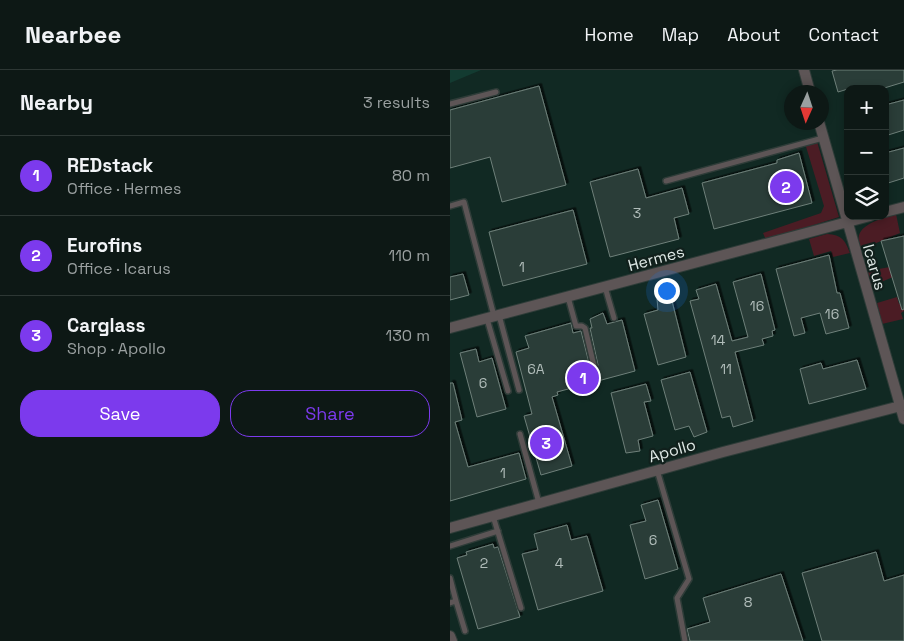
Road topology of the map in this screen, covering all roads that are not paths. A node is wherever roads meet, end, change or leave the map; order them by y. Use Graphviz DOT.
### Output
graph roads {
  1 [pos="804,70"];
  2 [pos="808,85"];
  3 [pos="496,92"];
  4 [pos="450,104"];
  5 [pos="820,130"];
  6 [pos="823,138"];
  7 [pos="666,181"];
  8 [pos="450,206"];
  9 [pos="904,207"];
  10 [pos="889,211"];
  11 [pos="855,220"];
  12 [pos="847,222"];
  13 [pos="605,287"];
  14 [pos="568,296"];
  15 [pos="494,316"];
  16 [pos="614,318"];
  17 [pos="450,328"];
  18 [pos="594,366"];
  19 [pos="508,390"];
  20 [pos="519,390"];
  21 [pos="902,406"];
  22 [pos="904,419"];
  23 [pos="520,434"];
  24 [pos="657,470"];
  25 [pos="539,503"];
  26 [pos="493,516"];
  27 [pos="450,528"];
  28 [pos="498,531"];
  29 [pos="450,546"];
  30 [pos="450,578"];
  31 [pos="456,601"];
  32 [pos="450,603"];
  33 [pos="521,608"];
  34 [pos="465,631"];
  35 [pos="450,636"];
  36 [pos="452,641"];
  37 [pos="685,641"];
  1 -- 2 [label="street"];
  3 -- 4 [label="lane"];
  5 -- 6 [label="street, Icarus"];
  6 -- 7 [label="lane"];
  6 -- 12 [label="street, Icarus"];
  8 -- 15 [label="lane"];
  9 -- 10 [label="street"];
  11 -- 12 [label="street, Hermes"];
  12 -- 13 [label="street, Hermes"];
  12 -- 21 [label="street, Icarus"];
  13 -- 14 [label="street, Hermes"];
  13 -- 16 [label="lane"];
  14 -- 15 [label="street, Hermes"];
  14 -- 18 [label="lane"];
  15 -- 17 [label="street, Hermes"];
  15 -- 19 [label="lane"];
  15 -- 20 [label="lane"];
  21 -- 22 [label="street, Icarus"];
  21 -- 24 [label="street, Apollo"];
  23 -- 25 [label="lane"];
  24 -- 25 [label="street, Apollo"];
  24 -- 37 [label="lane"];
  25 -- 26 [label="street, Apollo"];
  26 -- 27 [label="street, Apollo"];
  26 -- 28 [label="lane"];
  28 -- 29 [label="lane"];
  28 -- 33 [label="lane"];
  30 -- 31 [label="lane"];
  31 -- 32 [label="lane"];
  31 -- 34 [label="lane"];
  35 -- 36 [label="street"];
}
